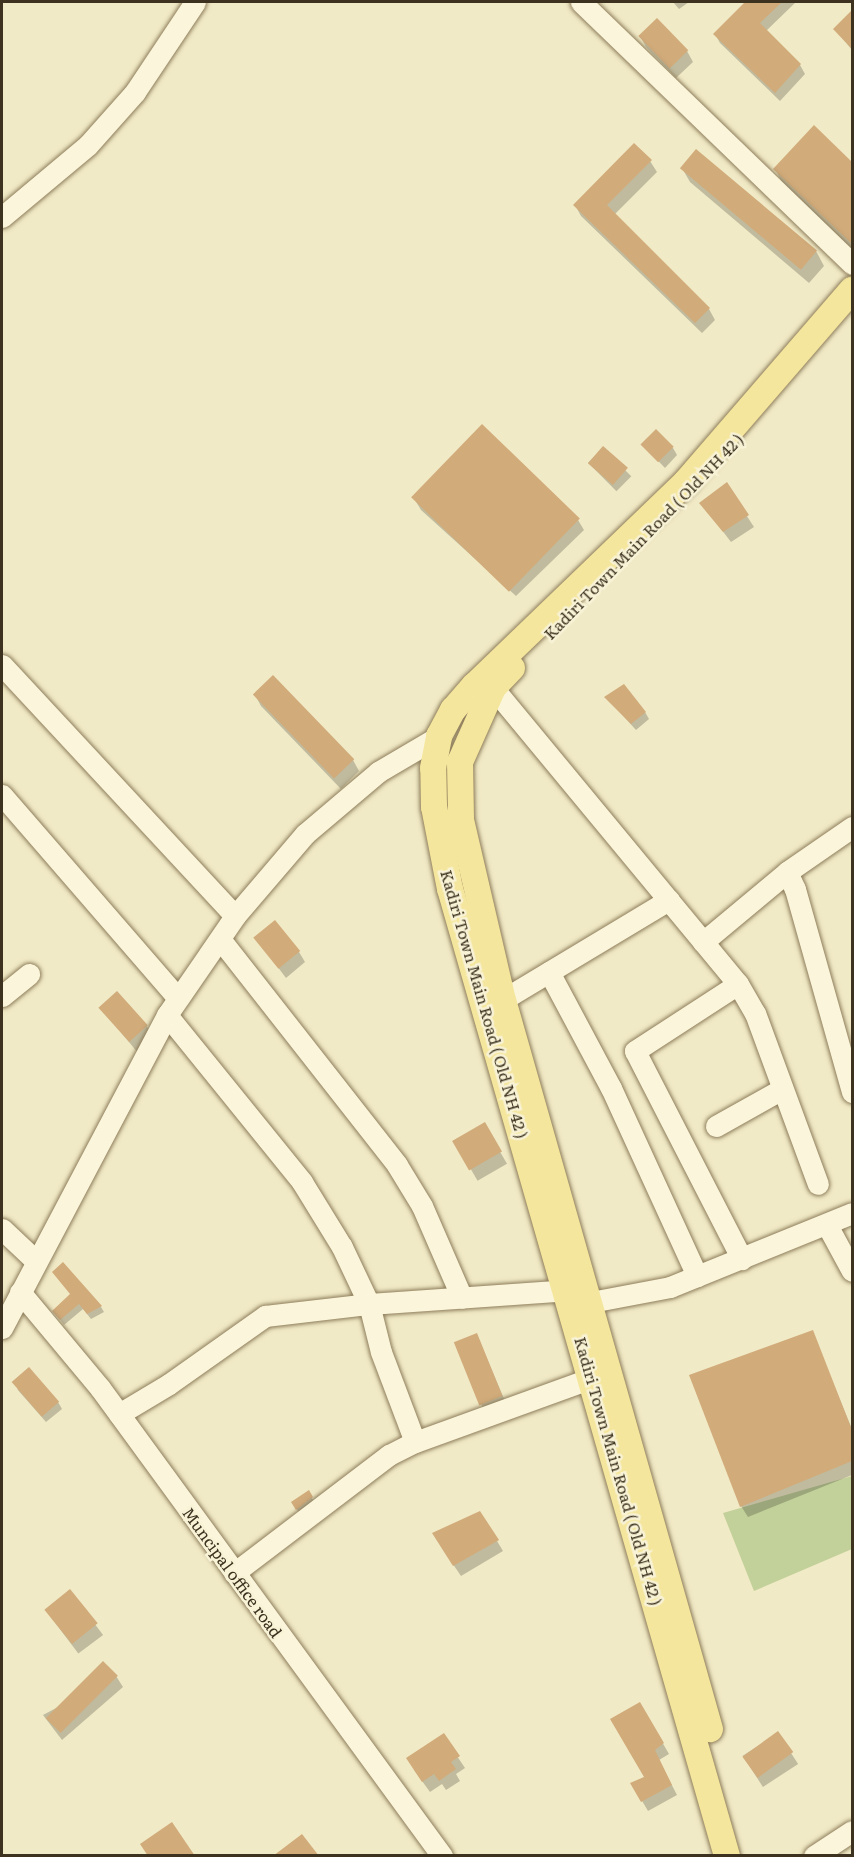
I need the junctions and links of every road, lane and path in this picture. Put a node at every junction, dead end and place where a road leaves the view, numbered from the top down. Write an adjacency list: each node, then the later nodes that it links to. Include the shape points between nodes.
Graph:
1 (195, 2): 3 (street, via 135,92 88,145)
2 (581, 2): 4 (street)
3 (2, 217)
4 (852, 264)
5 (852, 290): 8 (main road, Kadiri Town Main Road ( Old NH 42 ), via 686,482)
6 (852, 309): 8 (main road, Kadiri Town Main Road ( Old NH 42 ), via 719,461)
7 (2, 665): 14 (street)
8 (489, 682): 9 (main road, Kadiri Town Main Road ( Old NH 42 ), via 453,710); 13 (street); 21 (main road, Kadiri Town Main Road ( Old NH 42 ), via 460,762 461,820)
9 (439, 736): 14 (street, via 378,772 305,834); 21 (main road, Kadiri Town Main Road ( Old NH 42 ), via 433,768 436,818 450,889)
10 (2, 795): 22 (street)
11 (852, 827): 12 (street)
12 (787, 872): 16 (street); 24 (street)
13 (669, 900): 16 (street); 17 (street)
14 (235, 916): 15 (street)
15 (220, 939): 22 (street); 35 (street, via 397,1165 422,1206)
16 (703, 942): 19 (street)
17 (549, 972): 21 (street); 33 (street, via 611,1088)
18 (29, 974): 20 (street)
19 (738, 984): 23 (street, via 755,1013); 30 (street, via 635,1051)
20 (2, 996)
21 (495, 1005): 36 (main road, Kadiri Town Main Road ( Old NH 42 ))
22 (172, 1006): 31 (street); 37 (street, via 302,1182 342,1247)
23 (782, 1089): 25 (street); 26 (street)
24 (852, 1092)
25 (716, 1125)
26 (818, 1184)
27 (852, 1213): 28 (street)
28 (827, 1225): 30 (street); 32 (street)
29 (2, 1229): 31 (street)
30 (742, 1259): 33 (street)
31 (36, 1261): 34 (street)
32 (852, 1271)
33 (697, 1276): 36 (street, via 670,1287)
34 (20, 1292): 38 (street); 40 (street, Muncipal office road)
35 (462, 1298): 36 (street); 37 (street)
36 (576, 1300): 39 (main road, Kadiri Town Main Road ( Old NH 42 )); 46 (main road, Kadiri Town Main Road ( Old NH 42 ), via 701,1692)
37 (369, 1304): 40 (street, via 265,1316); 41 (street, via 381,1352)
38 (2, 1328)
39 (592, 1378): 41 (street); 45 (main road, Kadiri Town Main Road ( Old NH 42 ))
40 (119, 1414): 42 (street, Muncipal office road)
41 (415, 1442): 42 (street, via 389,1455)
42 (234, 1573): 44 (street, Muncipal office road)
43 (852, 1831): 47 (street)
44 (442, 1856)
45 (727, 1856)
46 (741, 1856)
47 (814, 1856)

